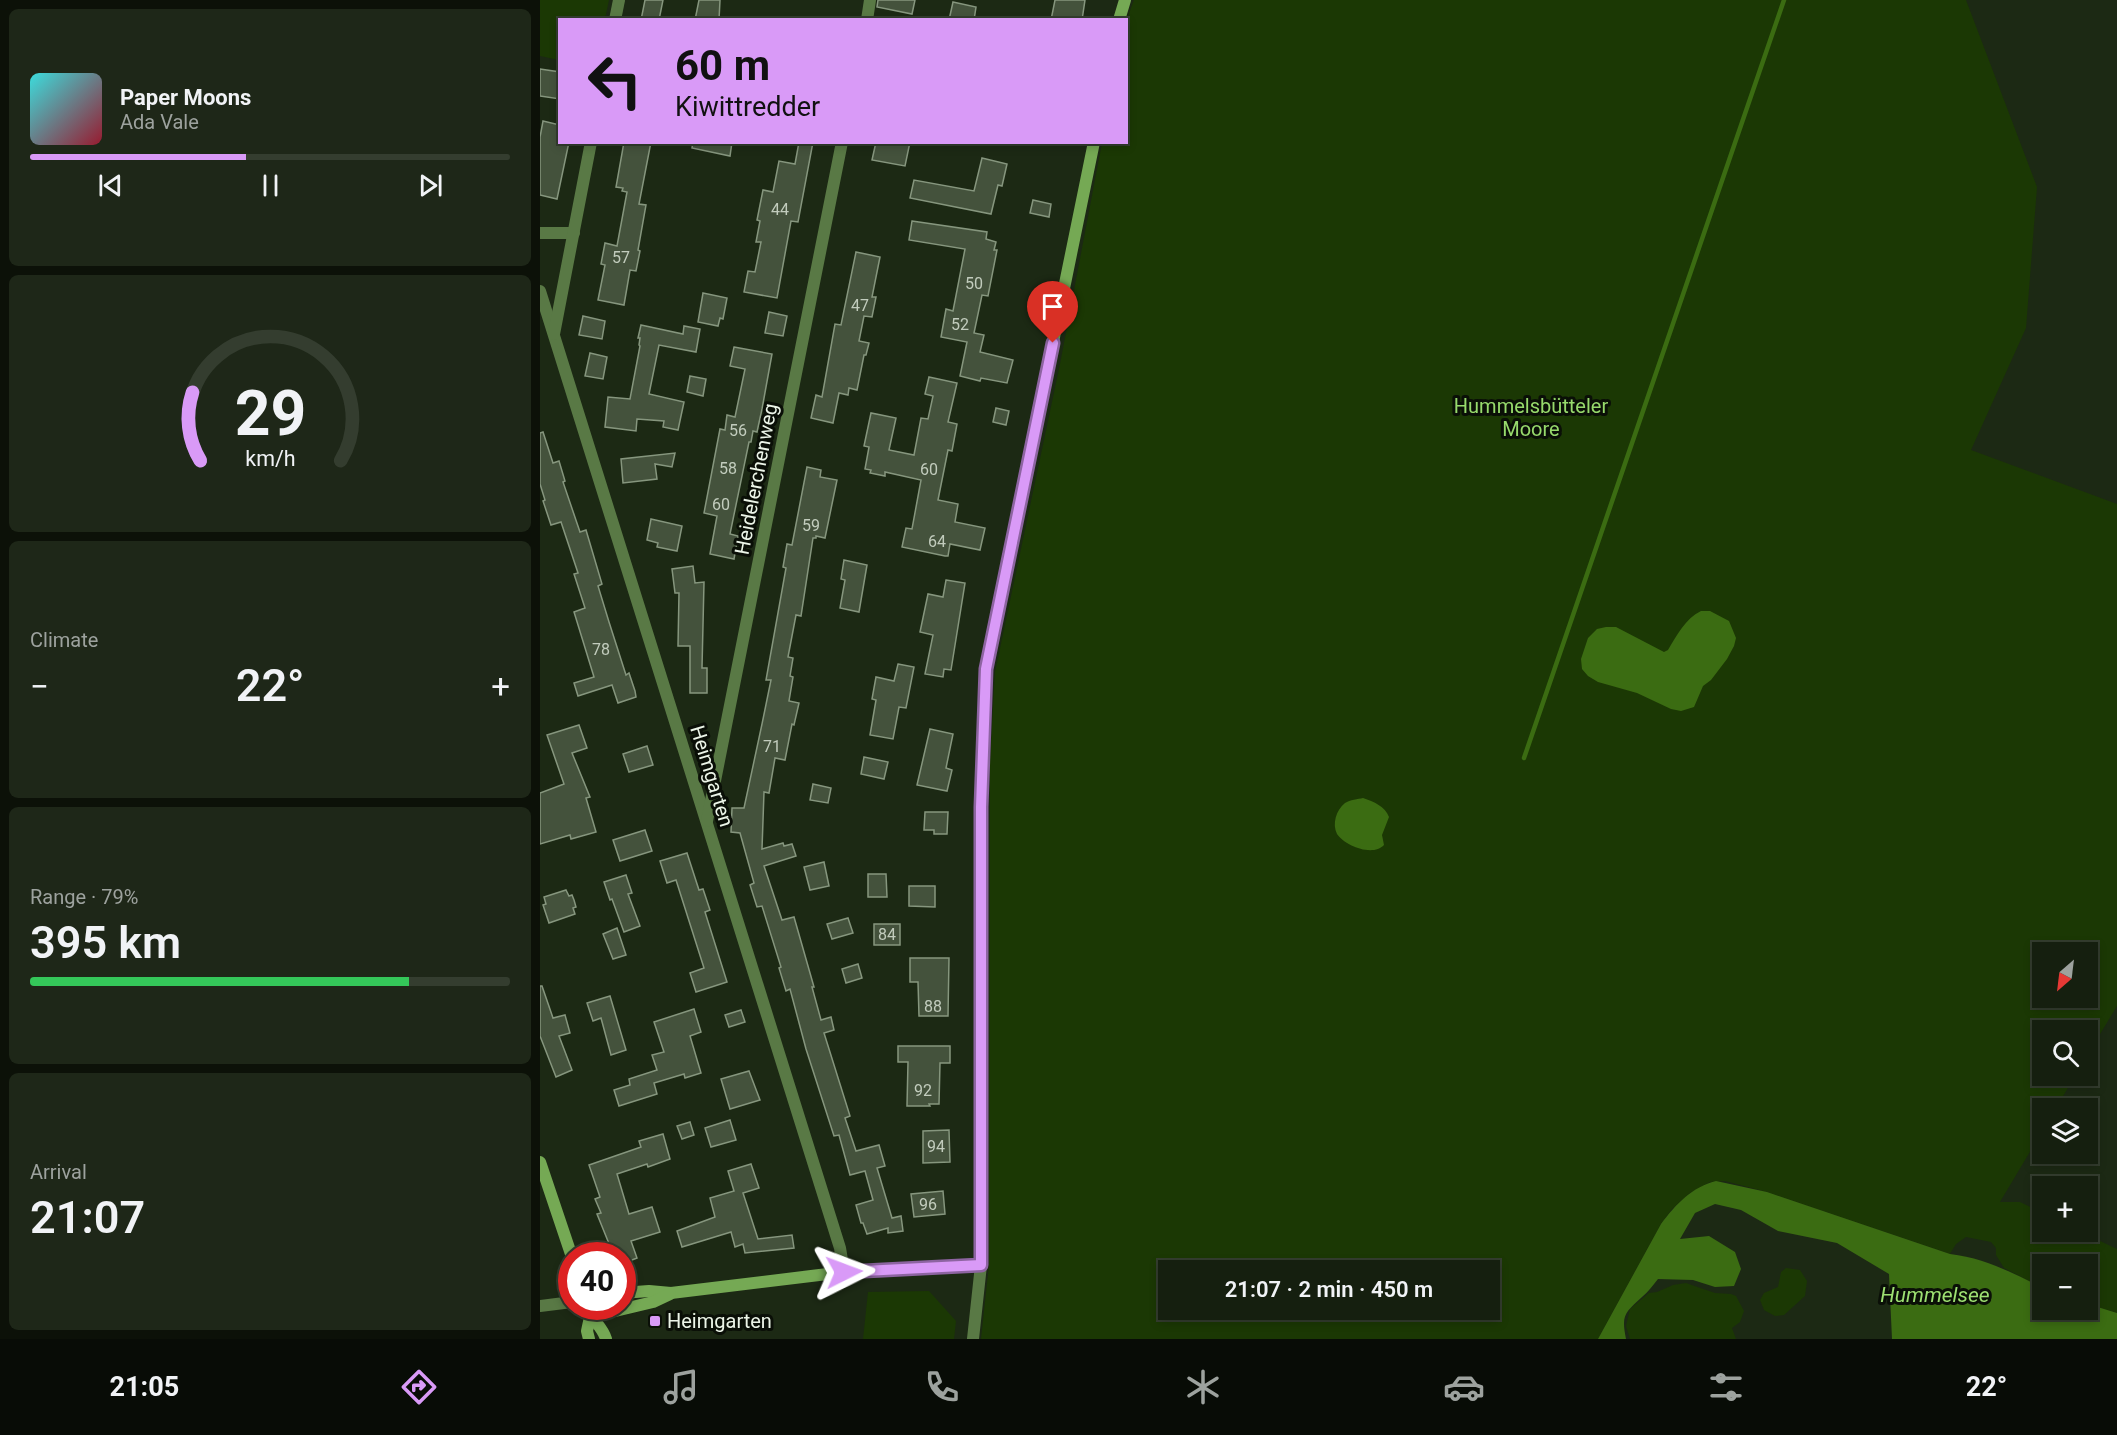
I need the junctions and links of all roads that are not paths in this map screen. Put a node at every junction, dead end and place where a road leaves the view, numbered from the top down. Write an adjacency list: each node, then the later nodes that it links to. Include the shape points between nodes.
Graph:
1 (619, 0): 4 (street)
2 (870, 0): 5 (street)
3 (1125, 0): 6 (street)
4 (615, 18)
5 (867, 18)
6 (1120, 18)
7 (591, 144): 11 (street)
8 (842, 144): 14 (street, Heidelerchenweg)
9 (1094, 144): 17 (street, via 986,669 981,807)
10 (540, 233): 11 (street)
11 (574, 233): 13 (street)
12 (540, 291): 13 (street, Heimgarten)
13 (554, 335): 14 (street, Heimgarten)
14 (707, 823): 18 (street, Heimgarten, via 840,1248)
15 (540, 1162): 16 (street)
16 (567, 1242)
17 (981, 1265): 18 (street); 28 (street)
18 (844, 1272): 20 (street)
19 (636, 1292): 20 (street)
20 (671, 1293): 22 (street)
21 (558, 1304): 23 (street)
22 (636, 1305)
23 (540, 1306)
24 (588, 1320): 26 (street)
25 (596, 1320): 27 (street)
26 (589, 1339)
27 (606, 1339)
28 (973, 1339)

